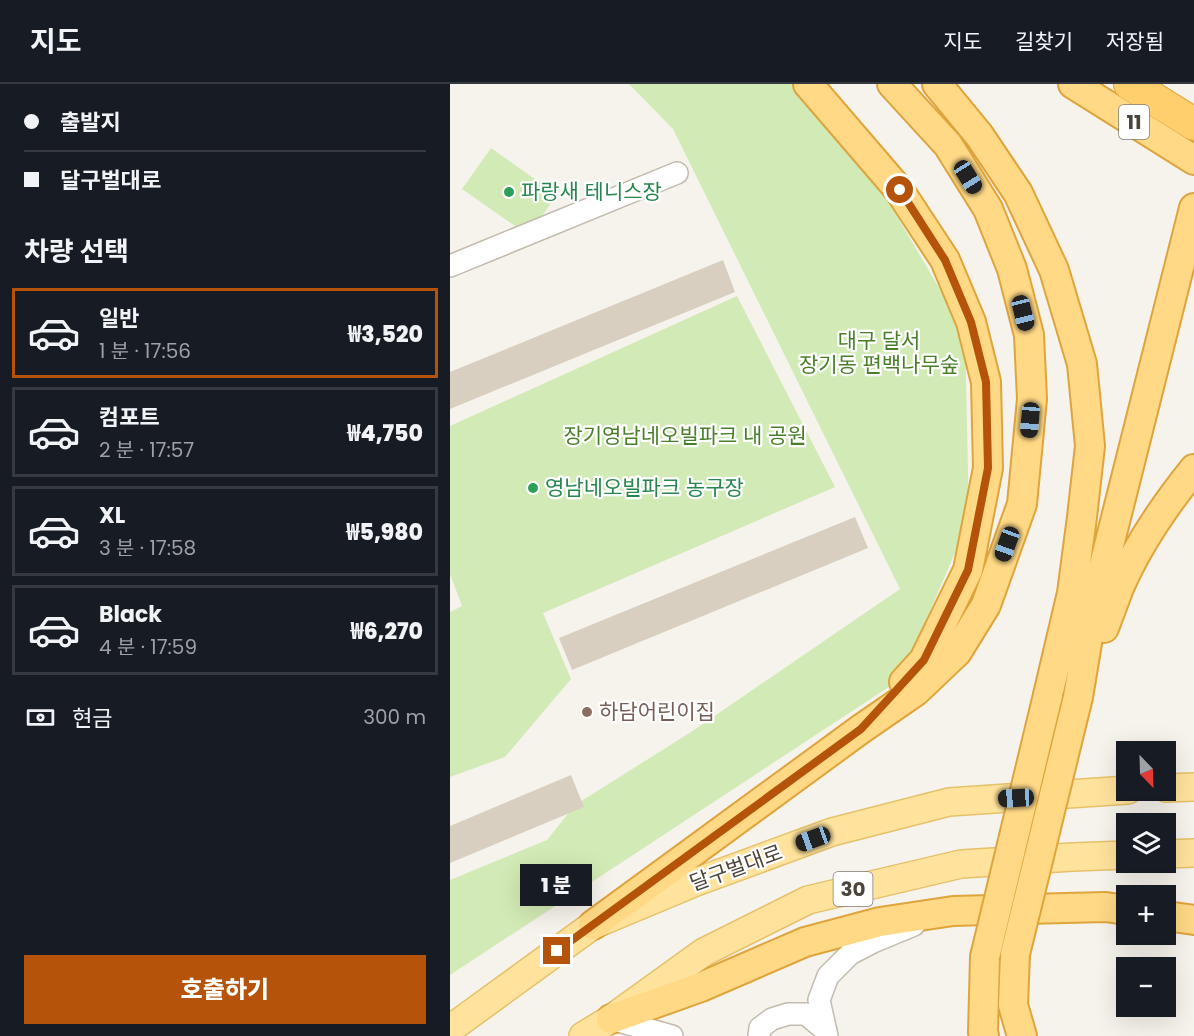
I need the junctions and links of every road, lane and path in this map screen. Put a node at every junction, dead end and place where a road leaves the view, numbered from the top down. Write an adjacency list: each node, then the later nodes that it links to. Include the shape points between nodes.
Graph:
1 (808, 84): 13 (highway, via 900,190 945,260 971,322 986,382 988,468 968,570 924,660)
2 (892, 84): 13 (highway, via 948,145 988,209 1012,269 1029,335 1032,399 1022,504 986,605 957,652 916,692)
3 (937, 84): 31 (highway, bridge, via 979,135 1018,193 1054,270 1082,364 1090,446 1072,593 985,957)
4 (1073, 84): 7 (highway, 11)
5 (1130, 84): 6 (highway)
6 (1194, 124)
7 (1194, 160)
8 (677, 173): 10 (street)
9 (1194, 208): 12 (highway, via 1092,613)
10 (450, 266)
11 (1194, 469): 12 (highway, via 1150,529 1120,587)
12 (1078, 697): 32 (highway, bridge, via 1014,954 1013,1005)
13 (861, 729): 24 (highway)
14 (1194, 787): 15 (main road)
15 (1176, 788)
16 (1116, 791): 24 (main road, 달구벌대로, via 949,802 832,832)
17 (1194, 853): 18 (main road)
18 (1176, 854)
19 (1116, 855): 25 (main road, 30, via 961,864 808,900 704,952)
20 (1116, 908): 21 (highway)
21 (953, 911): 25 (highway, via 880,922 804,942 701,987); 27 (street, via 850,954 828,976 819,1000)
22 (1176, 917): 23 (highway)
23 (1194, 920)
24 (593, 925): 26 (main road, 달구벌대로)
25 (611, 1019): 28 (main road, 30); 29 (street)
26 (450, 1029)
27 (827, 1034): 30 (street, via 806,1014 788,1014 760,1028)
28 (583, 1036)
29 (672, 1036)
30 (759, 1036)
31 (984, 1036)
32 (1022, 1036)

